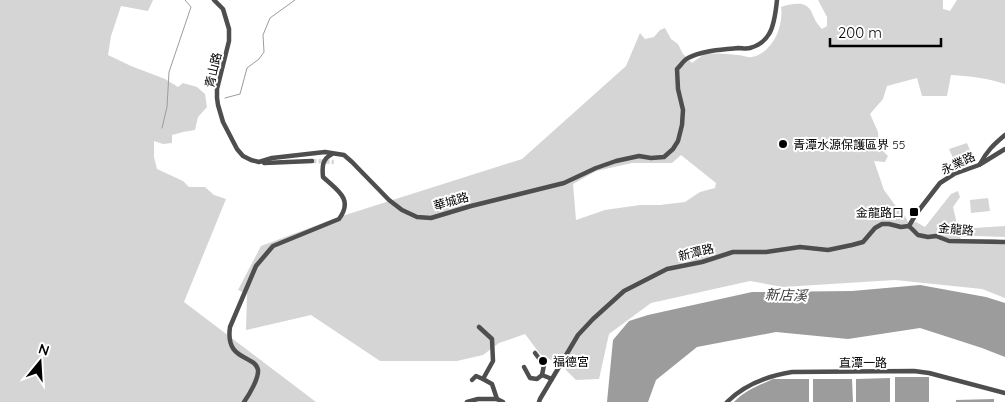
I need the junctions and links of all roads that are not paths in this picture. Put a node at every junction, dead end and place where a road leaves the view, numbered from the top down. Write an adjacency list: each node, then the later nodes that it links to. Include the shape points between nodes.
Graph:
1 (214, 0): 7 (street, 青山路, via 223,9 229,29 217,98 223,122 237,149 251,160)
2 (777, 0): 5 (street, 華城路, via 770,33 763,41 749,48 699,53 686,58 677,69 684,110 682,125 678,141 664,157 639,156 616,160 564,183 431,218 402,210 348,159)
3 (1005, 136): 8 (street, via 992,146)
4 (1005, 149): 8 (street, 永業路)
5 (333, 154): 7 (street, via 325,152); 20 (street, via 323,162 323,177 344,199 344,213 339,219 273,246 256,266 230,328 231,345 238,355 251,361 258,370)
6 (312, 161): 7 (street)
7 (261, 162)
8 (979, 165): 9 (street, 永業路, via 940,183)
9 (909, 226): 10 (street, 金龍路, via 918,234 949,241); 16 (street, 新潭路, via 882,224 862,242 852,246 828,250 800,247 733,252 667,270 624,291 593,319 578,335)
10 (1005, 242)
11 (480, 327): 15 (street, via 492,340 493,361)
12 (535, 352): 14 (street, via 544,365)
13 (524, 367): 14 (street, via 530,378 537,379)
14 (542, 374): 16 (street)
15 (483, 378): 17 (street, via 476,376); 19 (street, via 492,384)
16 (552, 379): 23 (street, 新潭路)
17 (472, 380)
18 (1005, 393): 24 (street, 直潭一路, via 914,371 792,372 750,384)
19 (497, 399): 21 (street); 22 (street)
20 (244, 402)
21 (467, 402)
22 (503, 402)
23 (539, 402)
24 (727, 402)

